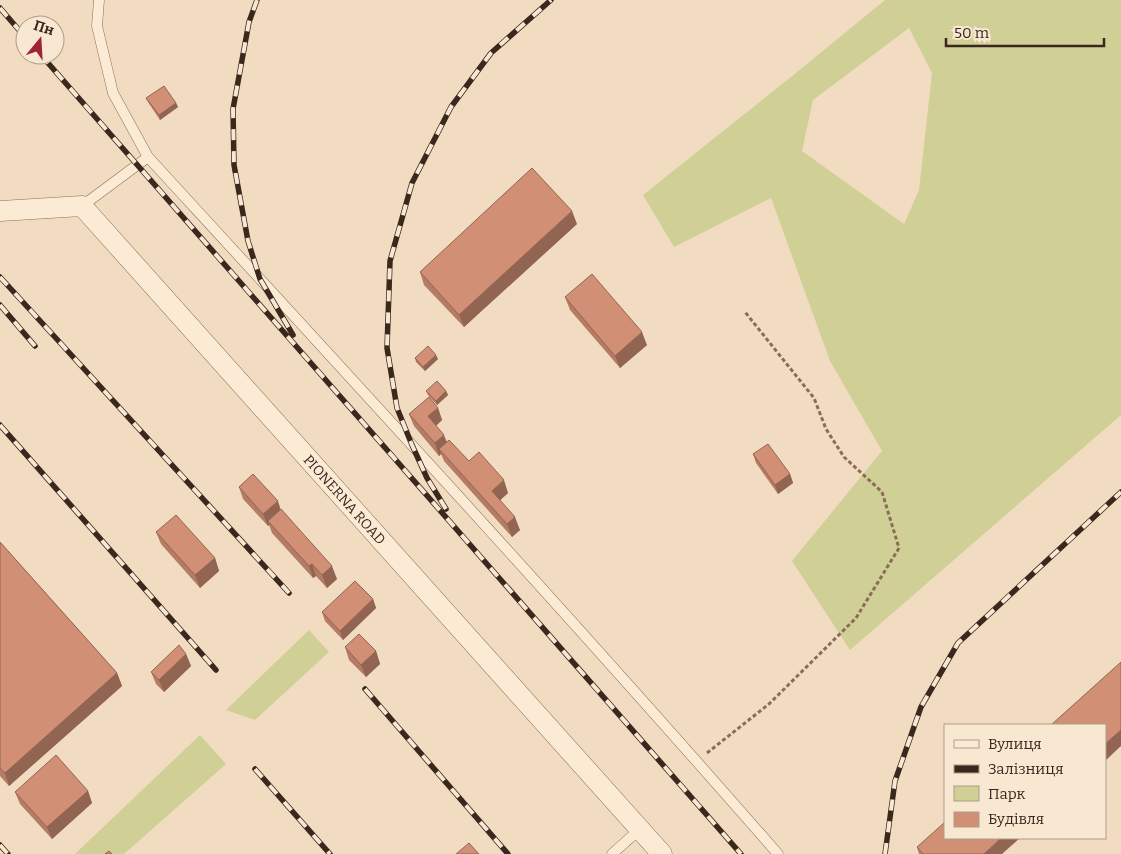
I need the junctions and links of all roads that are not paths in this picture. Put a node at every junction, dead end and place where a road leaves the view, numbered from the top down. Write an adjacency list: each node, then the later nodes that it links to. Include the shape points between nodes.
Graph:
1 (99, 0): 2 (lane, via 97,26 114,93)
2 (148, 157): 3 (lane); 8 (lane)
3 (82, 206): 4 (street); 5 (street, PIONERNA ROAD)
4 (0, 211)
5 (640, 829): 6 (lane); 7 (street, PIONERNA ROAD)
6 (612, 854)
7 (662, 854)
8 (778, 854)

